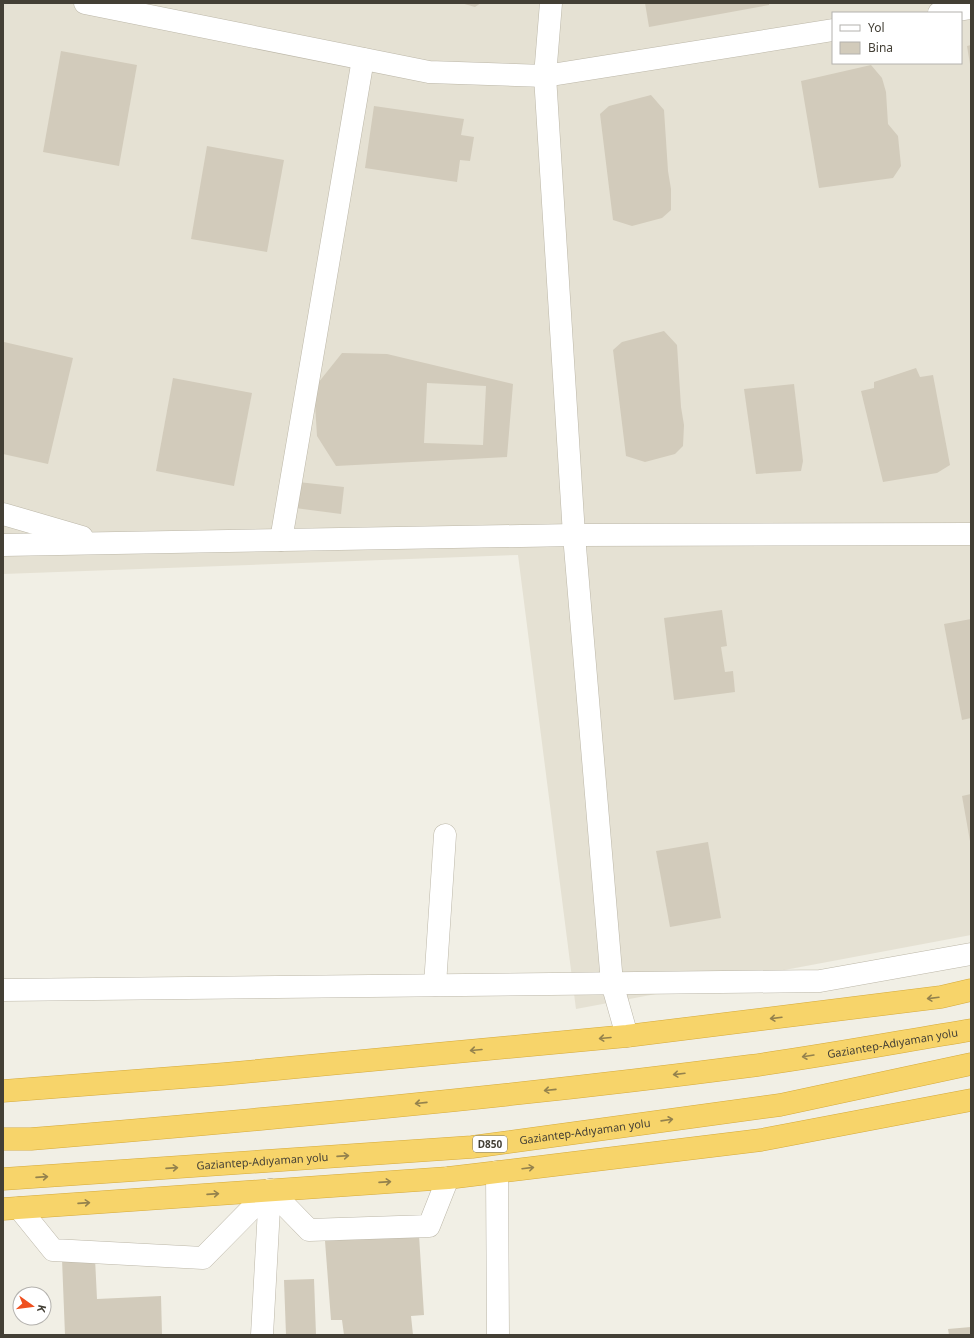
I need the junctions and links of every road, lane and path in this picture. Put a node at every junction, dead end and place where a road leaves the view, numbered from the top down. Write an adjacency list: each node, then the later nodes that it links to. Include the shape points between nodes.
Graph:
1 (84, 3): 6 (street)
2 (551, 3): 7 (street)
3 (971, 8): 4 (street)
4 (945, 12)
5 (832, 30): 7 (street)
6 (363, 59): 7 (street, via 429,72); 11 (street)
7 (545, 76): 10 (street)
8 (3, 514): 12 (street)
9 (971, 534): 10 (street)
10 (574, 535): 11 (street); 16 (street)
11 (281, 540): 12 (street)
12 (102, 543): 13 (street)
13 (3, 545)
14 (445, 836): 17 (street)
15 (971, 954): 16 (street, via 820,981)
16 (612, 983): 17 (street); 21 (street)
17 (435, 985): 18 (street)
18 (3, 990)
19 (971, 990): 21 (highway, one-way to 21, via 942,997)
20 (971, 1030): 25 (highway, Gaziantep-Adıyaman yolu, one-way to 25, via 753,1065 557,1089 239,1121 31,1139)
21 (627, 1036): 23 (highway, one-way to 23, via 224,1074)
22 (971, 1064): 28 (highway, Gaziantep-Adıyaman yolu / D850, one-way to 22, via 472,1147 780,1105)
23 (3, 1091)
24 (971, 1100): 26 (highway, one-way to 24, via 761,1140)
25 (3, 1139)
26 (497, 1172): 27 (highway); 32 (street)
27 (448, 1178): 29 (highway, one-way to 27); 29 (street, via 429,1226 309,1230)
28 (3, 1179)
29 (270, 1190): 30 (highway, one-way to 29); 30 (street, via 203,1258 53,1250); 31 (street)
30 (11, 1209)
31 (262, 1335)
32 (498, 1335)

